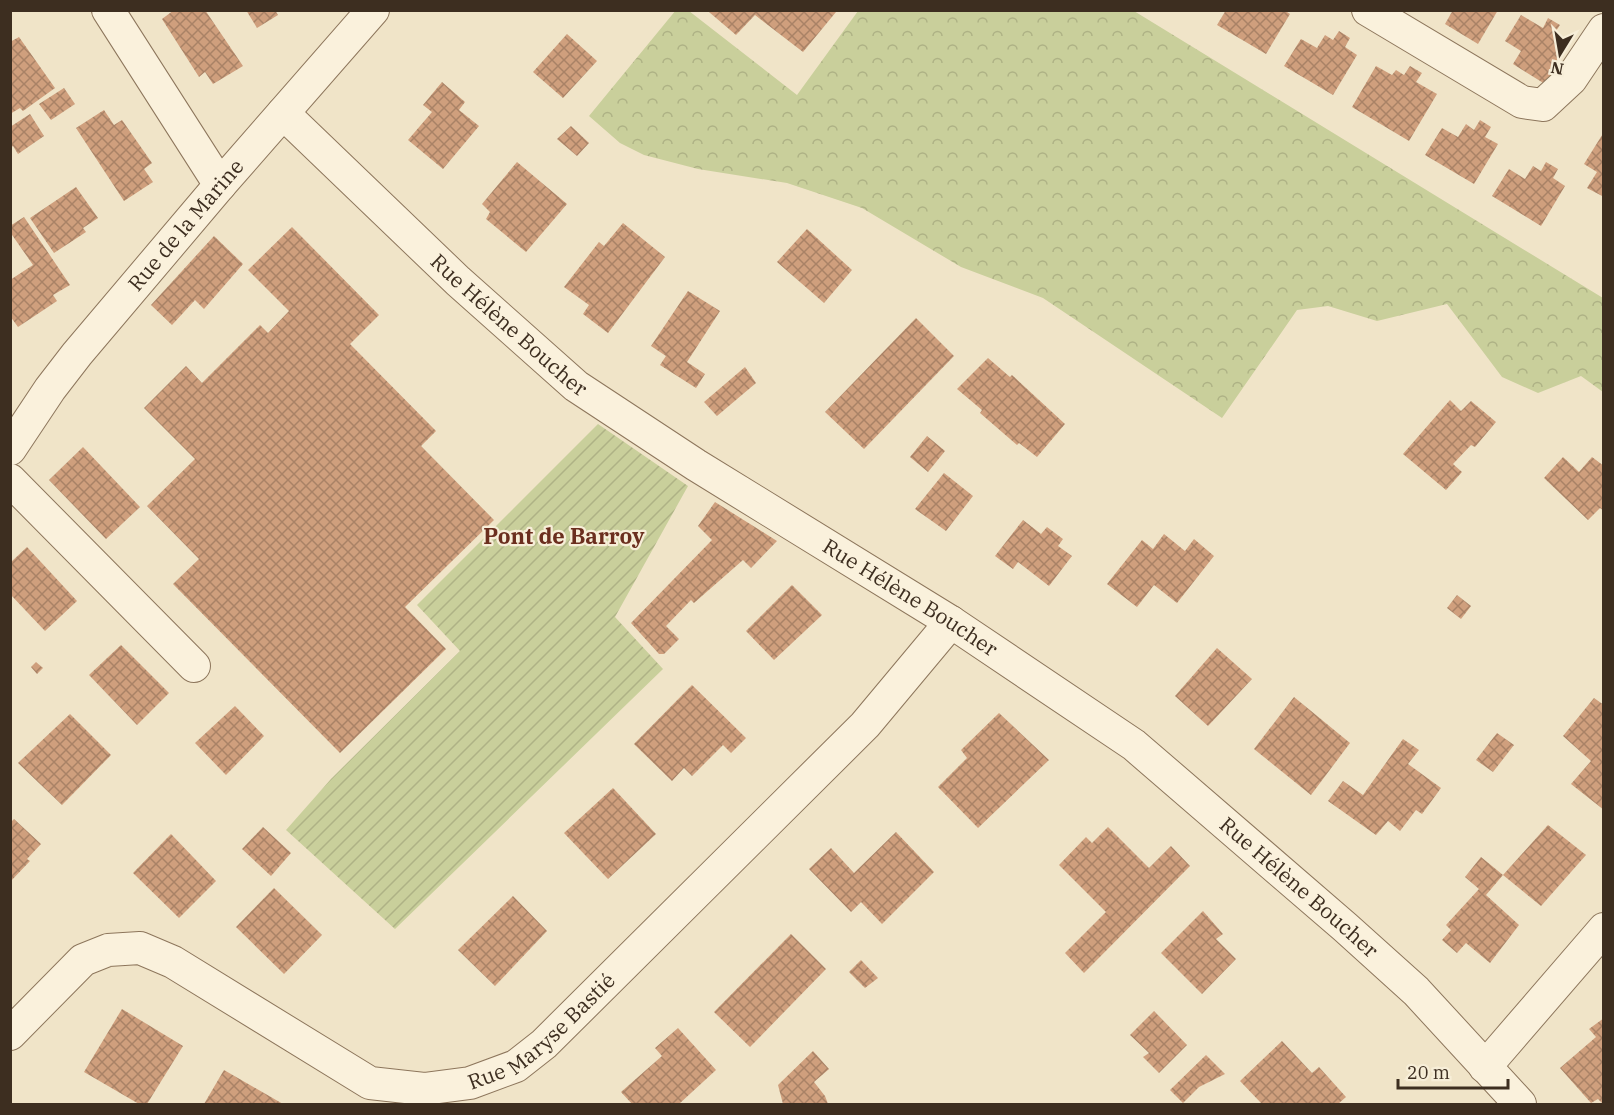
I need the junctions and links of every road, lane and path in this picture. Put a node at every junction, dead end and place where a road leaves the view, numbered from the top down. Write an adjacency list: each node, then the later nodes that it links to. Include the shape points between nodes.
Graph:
1 (108, 10): 6 (street)
2 (373, 10): 5 (street, Rue de la Marine)
3 (1368, 10): 4 (street, via 1522,102 1543,105 1571,79)
4 (1604, 30)
5 (283, 113): 6 (street, Rue de la Marine); 9 (street, Rue Hélène Boucher, via 458,281 576,386)
6 (220, 185): 7 (street, Rue de la Marine, via 77,354)
7 (10, 449)
8 (10, 480): 10 (street)
9 (951, 622): 12 (street, Rue Maryse Bastié, via 865,725 552,1035 516,1065 487,1078 424,1089 369,1083 173,962 140,948 108,950 83,960); 13 (street, Rue Hélène Boucher, via 1134,745 1416,991)
10 (194, 666)
11 (1604, 928): 13 (street)
12 (10, 1034)
13 (1485, 1067): 14 (street, Rue Hélène Boucher)
14 (1520, 1104)

